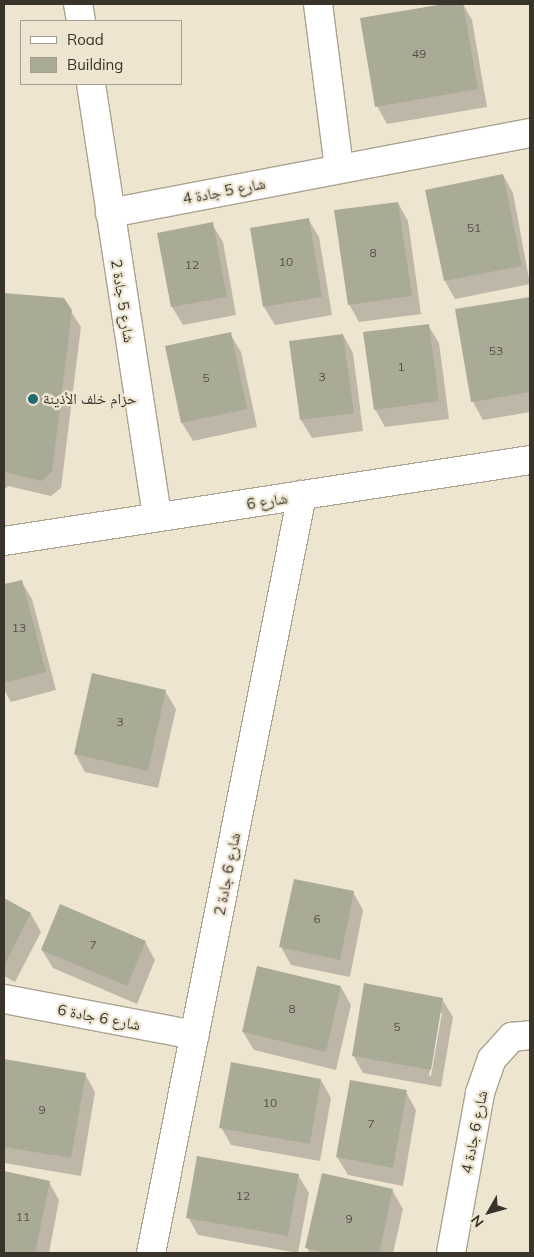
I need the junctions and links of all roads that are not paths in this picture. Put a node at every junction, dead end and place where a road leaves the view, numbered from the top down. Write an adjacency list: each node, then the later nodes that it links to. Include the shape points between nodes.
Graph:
1 (78, 4): 3 (street)
2 (318, 4): 6 (street)
3 (81, 20)
4 (90, 85): 7 (street, شارع 5 جادة 2)
5 (530, 133): 6 (street, شارع 5 جادة 4)
6 (339, 169): 7 (street, شارع 5 جادة 4)
7 (110, 213): 10 (street, شارع 5 جادة 2)
8 (530, 460): 9 (street, شارع 6)
9 (302, 495): 10 (street, شارع 6); 13 (street, شارع 6 جادة 2)
10 (156, 517): 11 (street, شارع 6)
11 (4, 541)
12 (4, 999): 13 (street, شارع 6 جادة 6)
13 (195, 1035): 15 (street, شارع 6 جادة 2)
14 (530, 1035): 16 (street, شارع 6 جادة 4, via 512,1037 492,1059 480,1092)
15 (152, 1253)
16 (452, 1253)

